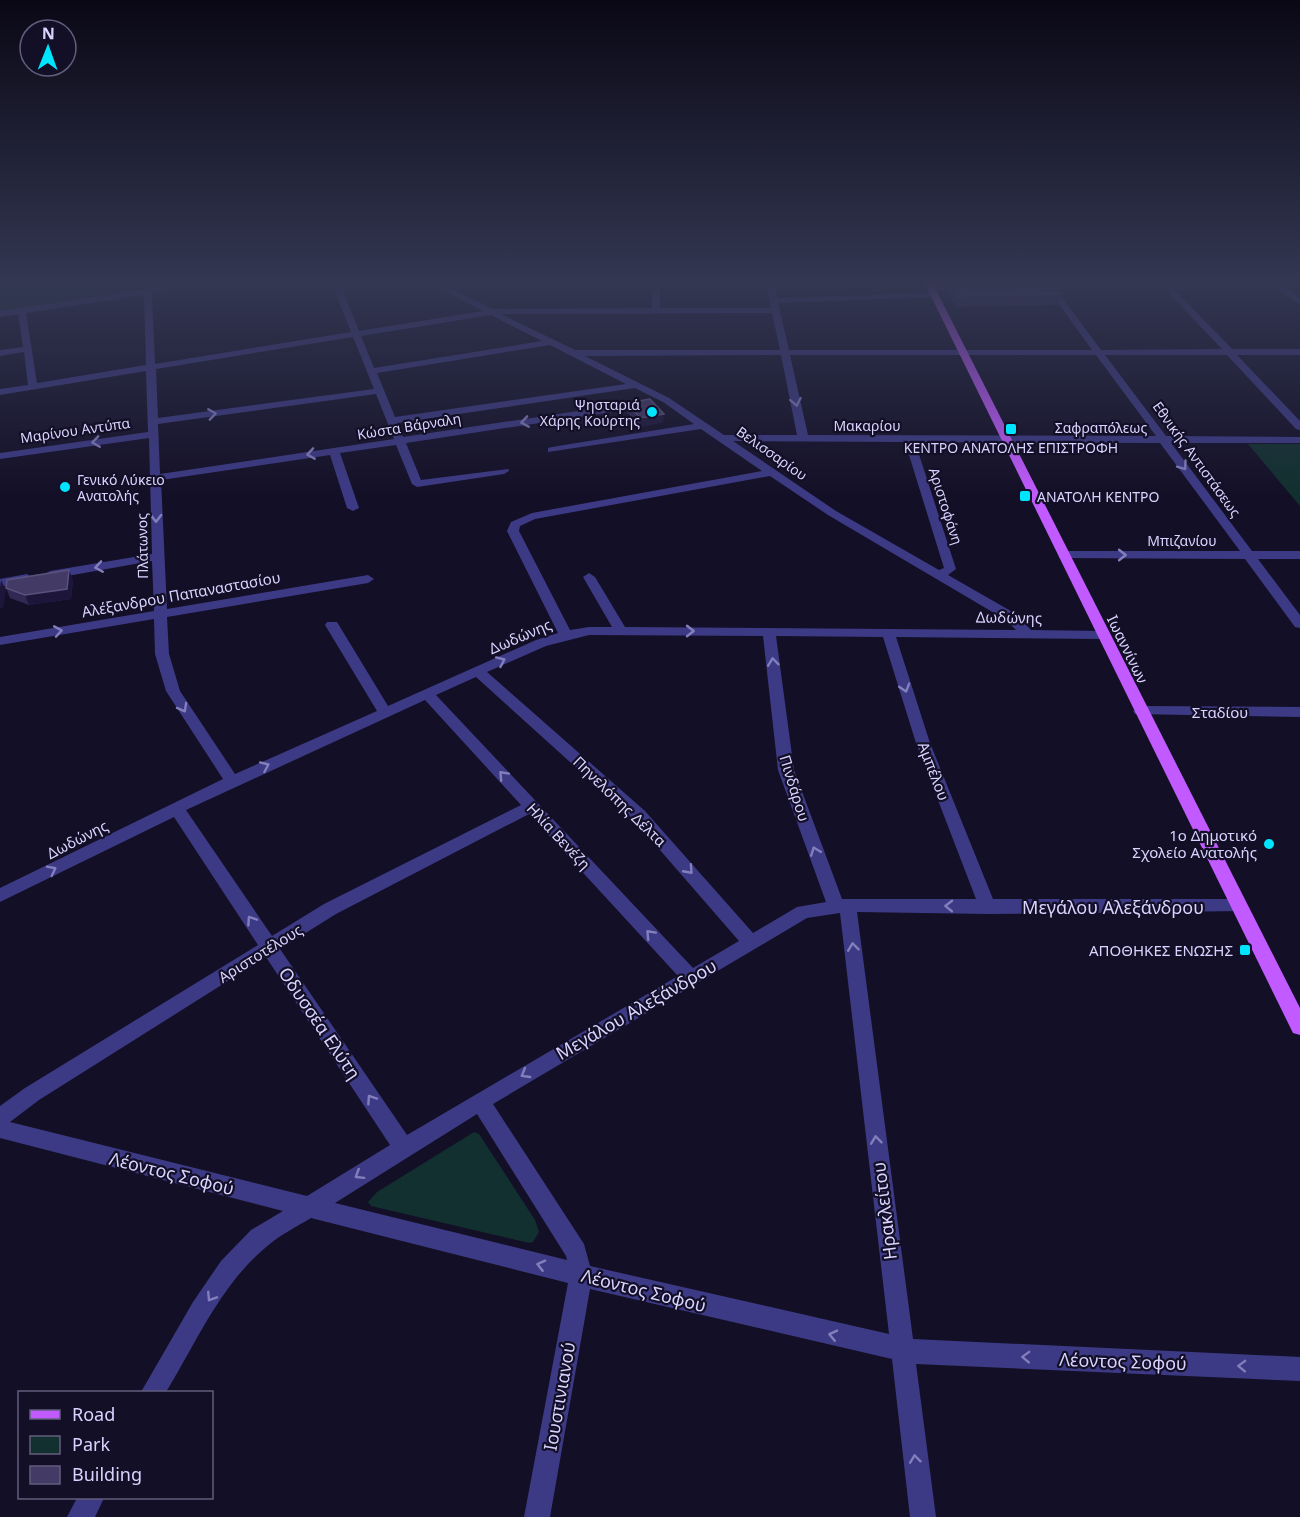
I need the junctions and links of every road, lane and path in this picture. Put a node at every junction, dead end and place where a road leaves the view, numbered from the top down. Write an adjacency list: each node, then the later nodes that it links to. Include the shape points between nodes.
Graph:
1 (965, 354): 25 (main road, Ιωαννίνων)
2 (30, 355): 14 (street)
3 (151, 355): 11 (street, Πλάτωνος)
4 (225, 355): 11 (street)
5 (364, 355): 12 (street)
6 (472, 355): 12 (street)
7 (578, 355): 13 (street, Βελισσαρίου)
8 (786, 355): 23 (street, one-way to 23)
9 (1101, 355): 26 (street, Εθνικής Αντιστάσεως)
10 (1232, 355): 20 (street)
11 (152, 367): 14 (street); 21 (street, Πλάτωνος)
12 (370, 371): 15 (street)
13 (637, 385): 17 (street, Βελισσαρίου); 18 (street)
14 (33, 386): 16 (street)
15 (378, 391): 18 (street); 21 (street, Μαρίνου Αντύπα, one-way to 15)
16 (0, 392)
17 (666, 400): 19 (street, Βελισσαρίου); 28 (street, Κώστα Βάρναλη, one-way to 28)
18 (390, 421): 28 (street)
19 (705, 425): 22 (street, Βελισσαρίου); 29 (street)
20 (1300, 427)
21 (154, 428): 31 (street, Μαρίνου Αντύπα, one-way to 31); 34 (street, Πλάτωνος)
22 (725, 438): 23 (street, Μακαρίου); 33 (street, Βελισσαρίου)
23 (803, 438): 24 (street, Μακαρίου)
24 (909, 439): 25 (street, Μακαρίου); 40 (street, Αριστοφάνη, via 950,569)
25 (1009, 440): 26 (street, Σαφραπόλεως); 36 (main road, Ιωαννίνων)
26 (1164, 440): 27 (street, Σαφραπόλεως); 37 (street, Εθνικής Αντιστάσεως, one-way to 37)
27 (1300, 440)
28 (398, 441): 30 (street, Κώστα Βάρναλη); 32 (street, via 417,484)
29 (552, 450)
30 (334, 451): 34 (street, Κώστα Βάρναλη, one-way to 34); 35 (street)
31 (0, 456)
32 (504, 471)
33 (772, 472): 40 (street, Βελισσαρίου, via 832,513); 51 (street, via 532,516 515,524 513,531)
34 (155, 478): 39 (street, Πλάτωνος, one-way to 39)
35 (353, 508)
36 (1064, 555): 37 (street, Μπιζανίου, one-way to 37); 52 (main road, Ιωαννίνων)
37 (1249, 555): 38 (street, Μπιζανίου); 45 (street, Εθνικής Αντιστάσεως)
38 (1300, 555)
39 (157, 557): 43 (street, one-way to 43); 44 (street, Πλάτωνος)
40 (939, 576): 50 (street, Βελισσαρίου, via 1011,618)
41 (589, 577): 47 (street)
42 (368, 579): 44 (street, Αλέξανδρου Παπαναστασίου)
43 (0, 583)
44 (159, 614): 53 (street, Αλέξανδρου Παπαναστασίου, one-way to 44); 59 (street, Πλάτωνος, one-way to 59, via 162,654 173,691)
45 (1300, 624)
46 (333, 625): 58 (street)
47 (621, 631): 48 (street, Δωδώνης, one-way to 48); 51 (street, Δωδώνης)
48 (769, 631): 49 (street, Δωδώνης); 63 (street, Πινδάρου, one-way to 48, via 786,770)
49 (888, 632): 50 (street, Δωδώνης); 65 (street, Αμπέλου, one-way to 65, via 920,733)
50 (1027, 634): 52 (street, Δωδώνης)
51 (566, 635): 54 (street, Δωδώνης, one-way to 51)
52 (1103, 635): 56 (main road, Ιωαννίνων)
53 (0, 641)
54 (478, 672): 55 (street, Δωδώνης); 66 (street, Πηνελόπης Δέλτα, one-way to 66, via 639,815)
55 (428, 695): 58 (street, Δωδώνης); 60 (street, Ηλία Βενέζη, one-way to 55)
56 (1140, 711): 57 (street, Σταδίου); 64 (main road, Ιωαννίνων)
57 (1300, 712)
58 (385, 713): 59 (street, Δωδώνης, one-way to 58)
59 (232, 781): 61 (street, Δωδώνης)
60 (531, 806): 67 (street, Αριστοτέλους, via 345,901); 68 (street, Ηλία Βενέζη, one-way to 60)
61 (176, 808): 62 (street, Δωδώνης, one-way to 61); 67 (street, Οδυσσέα Ελύτη, one-way to 61)
62 (0, 896)
63 (842, 905): 65 (street, Μεγάλου Αλεξάνδρου, one-way to 63); 66 (street, Μεγάλου Αλεξάνδρου, via 803,912); 76 (street, Ηρακλείτου, one-way to 63)
64 (1238, 906): 65 (street, Μεγάλου Αλεξάνδρου); 69 (main road, Ιωαννίνων)
65 (988, 907)
66 (750, 942): 68 (street, Μεγάλου Αλεξάνδρου)
67 (269, 947): 71 (street, Αριστοτέλους, via 32,1094); 73 (street, Οδυσσέα Ελύτη, one-way to 67)
68 (690, 977): 70 (street, Μεγάλου Αλεξάνδρου, one-way to 70)
69 (1300, 1027)
70 (480, 1101): 73 (street, Μεγάλου Αλεξάνδρου); 75 (street, via 571,1244)
71 (0, 1118)
72 (0, 1129): 74 (street, Λέοντος Σοφού)
73 (404, 1148): 74 (street, Μεγάλου Αλεξάνδρου, one-way to 74)
74 (308, 1208): 75 (street, Λέοντος Σοφού, one-way to 74); 78 (street, Μεγάλου Αλεξάνδρου, one-way to 78, via 249,1245 211,1296)
75 (581, 1274): 76 (street, Λέοντος Σοφού, one-way to 75); 81 (street, Ιουστινιανού)
76 (900, 1349): 77 (street, Λέοντος Σοφού, one-way to 76); 82 (street, Ηρακλείτου, one-way to 76)
77 (1300, 1369)
78 (154, 1391)
79 (90, 1499): 80 (street)
80 (80, 1517)
81 (537, 1517)
82 (922, 1517)

